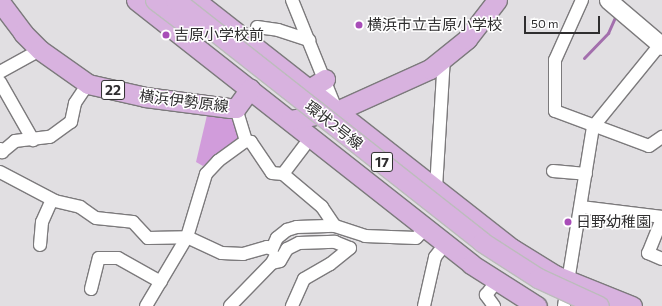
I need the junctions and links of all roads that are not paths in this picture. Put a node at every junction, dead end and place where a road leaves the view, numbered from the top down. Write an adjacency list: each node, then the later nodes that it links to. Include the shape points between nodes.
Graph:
1 (136, 0): 19 (main road)
2 (155, 0): 56 (main road, 環状2号線 / 17, bridge, via 477,254 514,279)
3 (175, 0): 57 (main road, 環状2号線 / 17, bridge, via 482,242 538,278)
4 (195, 0): 20 (main road)
5 (292, 0): 11 (street)
6 (497, 0): 14 (main road, via 467,39)
7 (582, 0): 26 (street, via 555,60 555,111)
8 (0, 2): 13 (main road, 横浜伊勢原線 / 22, via 23,33)
9 (615, 6): 12 (street)
10 (257, 27): 11 (street, via 278,30)
11 (309, 40): 16 (street)
12 (661, 44): 26 (street)
13 (40, 50): 15 (street); 18 (main road, 横浜伊勢原線 / 22)
14 (444, 59): 21 (main road, via 430,69); 36 (street)
15 (0, 72)
16 (325, 79): 20 (main road); 23 (street)
17 (0, 82): 28 (street)
18 (88, 84): 22 (main road, 横浜伊勢原線 / 22, via 145,97); 28 (street, via 75,103 71,122 50,137)
19 (250, 89): 22 (main road, 横浜伊勢原線); 24 (main road)
20 (309, 89): 23 (main road)
21 (364, 100): 23 (main road); 25 (main road, via 357,111)
22 (236, 108): 29 (street)
23 (337, 112): 24 (main road); 25 (main road)
24 (290, 120): 41 (main road)
25 (357, 127): 36 (main road)
26 (593, 127): 27 (street, via 649,146); 35 (street)
27 (662, 137)
28 (33, 140): 31 (street, via 15,141 2,152)
29 (246, 141): 34 (street, via 251,142 272,173); 42 (street, via 218,161 206,174)
30 (304, 146): 34 (street)
31 (0, 149)
32 (553, 171): 35 (street)
33 (0, 172): 37 (street)
34 (283, 174): 40 (street, via 322,207)
35 (586, 174): 38 (street)
36 (436, 188): 48 (main road, via 513,249)
37 (52, 200): 42 (street, via 80,208 96,218 133,222 148,238); 44 (street, via 42,222)
38 (581, 207): 39 (street); 48 (street)
39 (662, 218): 45 (street, via 648,253)
40 (335, 226): 41 (street, via 365,236 416,238); 42 (street, via 296,227 276,238 272,249 267,247 243,254 222,253)
41 (426, 228): 43 (main road)
42 (187, 237): 46 (street)
43 (445, 244): 47 (main road); 53 (street, via 435,257)
44 (40, 245)
45 (662, 259)
46 (161, 282): 49 (street, via 118,258 99,258); 50 (street)
47 (496, 282): 54 (street, via 486,295); 55 (main road)
48 (569, 282): 56 (street); 58 (main road)
49 (91, 289)
50 (146, 306)
51 (230, 306): 52 (street, via 274,257 280,261 287,249 299,243 335,242 350,248 330,264 304,279)
52 (292, 306)
53 (424, 306)
54 (494, 306)
55 (537, 306)
56 (565, 306)
57 (599, 306)
58 (632, 306)

